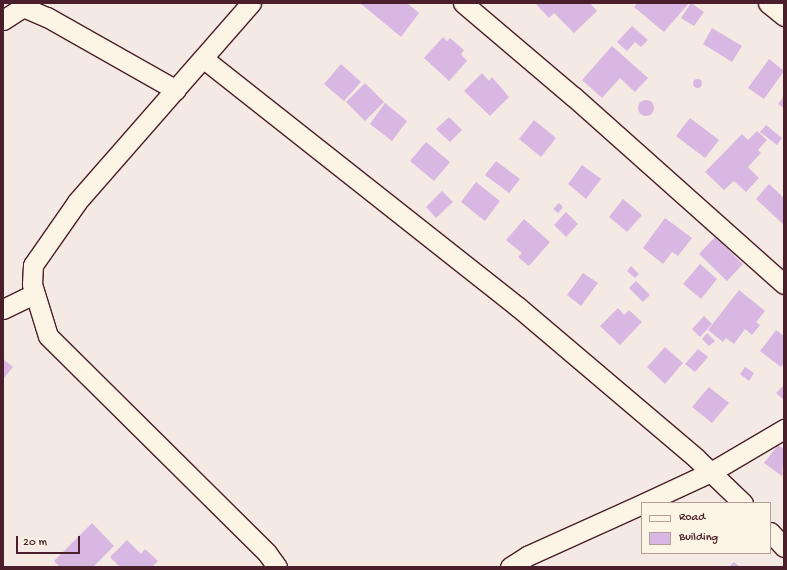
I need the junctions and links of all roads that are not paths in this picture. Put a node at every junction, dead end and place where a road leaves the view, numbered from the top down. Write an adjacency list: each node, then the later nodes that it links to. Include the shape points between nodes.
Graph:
1 (251, 3): 6 (street)
2 (463, 3): 8 (street, via 574,97)
3 (768, 3): 4 (street)
4 (784, 16)
5 (3, 20): 7 (street, via 23,7 48,18)
6 (204, 59): 7 (street); 12 (street, via 518,307)
7 (176, 90): 9 (street, via 77,202 33,265)
8 (784, 284)
9 (34, 294): 10 (street); 18 (street, via 48,336 267,554)
10 (3, 309)
11 (784, 429): 12 (street)
12 (711, 472): 13 (street); 14 (street)
13 (645, 502)
14 (742, 502)
15 (641, 504): 19 (street, via 528,556)
16 (771, 533): 17 (street)
17 (784, 547)
18 (277, 567)
19 (510, 567)

